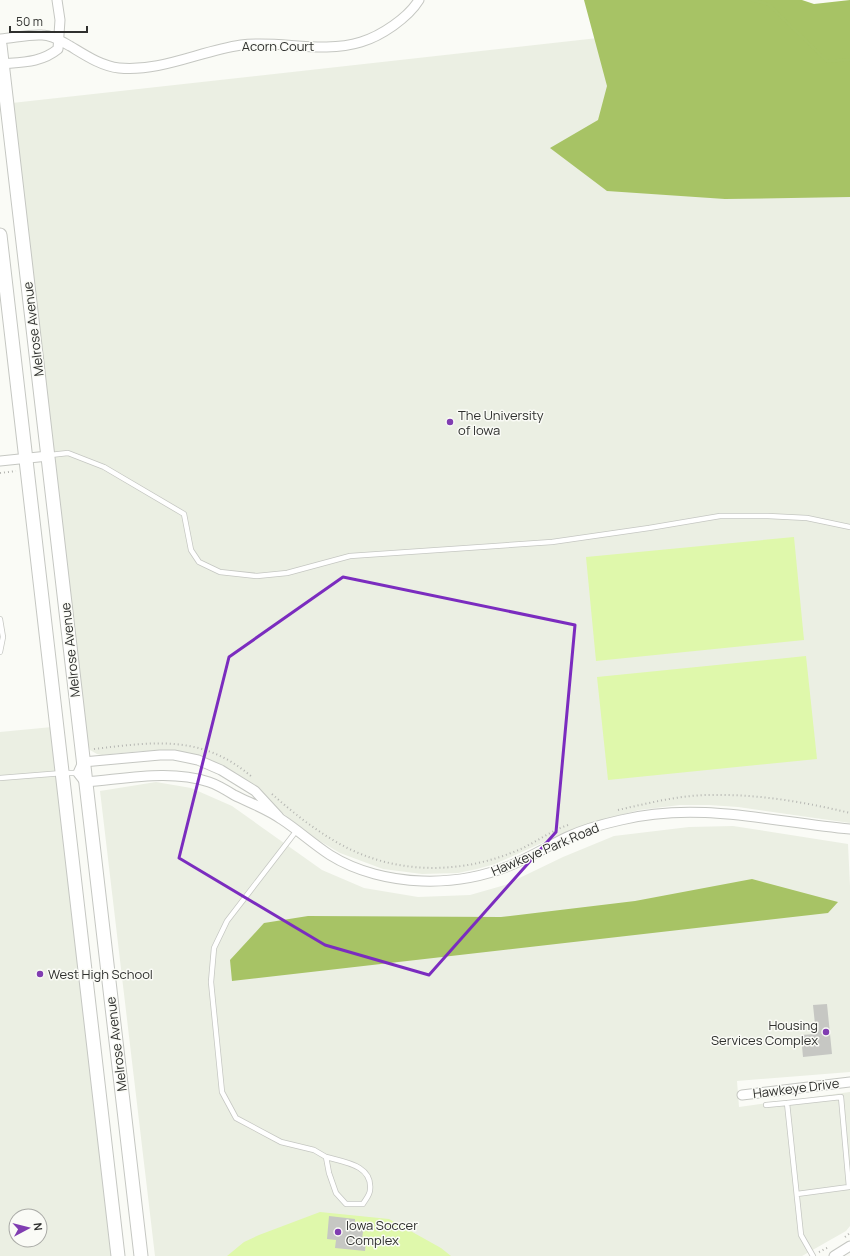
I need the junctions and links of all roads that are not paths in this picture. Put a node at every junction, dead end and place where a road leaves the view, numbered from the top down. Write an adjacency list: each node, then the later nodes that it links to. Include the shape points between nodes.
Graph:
1 (57, 0): 4 (street)
2 (419, 0): 4 (street, Acorn Court, via 397,22 372,38 360,42 327,47 262,43 241,45 150,68 117,68 102,64)
3 (0, 39): 4 (street, Acorn Court, via 43,35)
4 (59, 39): 6 (street, via 58,49 42,59)
5 (0, 45): 6 (main road, Melrose Avenue)
6 (1, 64): 7 (main road, Melrose Avenue)
7 (5, 130): 9 (main road, Melrose Avenue)
8 (0, 235): 10 (main road, Melrose Avenue)
9 (48, 456): 10 (street); 12 (lane, via 68,453 104,467 184,514 191,550 198,562 220,572 257,576 287,574 350,556 552,542 720,516 807,518); 16 (main road, Melrose Avenue)
10 (26, 458): 11 (street); 15 (main road, Melrose Avenue)
11 (0, 460)
12 (850, 526)
13 (0, 619): 14 (lane, via 3,637)
14 (0, 652)
15 (63, 773): 16 (lane); 17 (lane); 28 (main road, Melrose Avenue)
16 (82, 773): 18 (street, Hawkeye Park Road, via 194,778 221,787); 18 (street, Hawkeye Park Road, via 160,755 198,760 221,770 255,791); 29 (main road, Melrose Avenue)
17 (0, 778)
18 (279, 817): 20 (street, Hawkeye Park Road)
19 (850, 829): 20 (street, Hawkeye Park Road, via 703,812 646,815 602,825 570,836 510,866 487,873 464,879 422,881 399,879 357,868 330,855)
20 (297, 830): 25 (lane, via 227,921 214,948 211,982 222,1092 236,1118 281,1142 314,1150)
21 (850, 1082): 22 (street, Hawkeye Drive)
22 (742, 1095)
23 (787, 1103): 24 (lane); 26 (lane); 26 (lane, via 841,1097 849,1187)
24 (766, 1105)
25 (326, 1157): 25 (lane, via 363,1170 368,1177 370,1191 363,1204 346,1204 336,1193)
26 (797, 1194): 30 (lane, via 801,1235)
27 (850, 1246): 31 (street)
28 (118, 1256)
29 (141, 1256)
30 (813, 1256)
31 (834, 1256)

